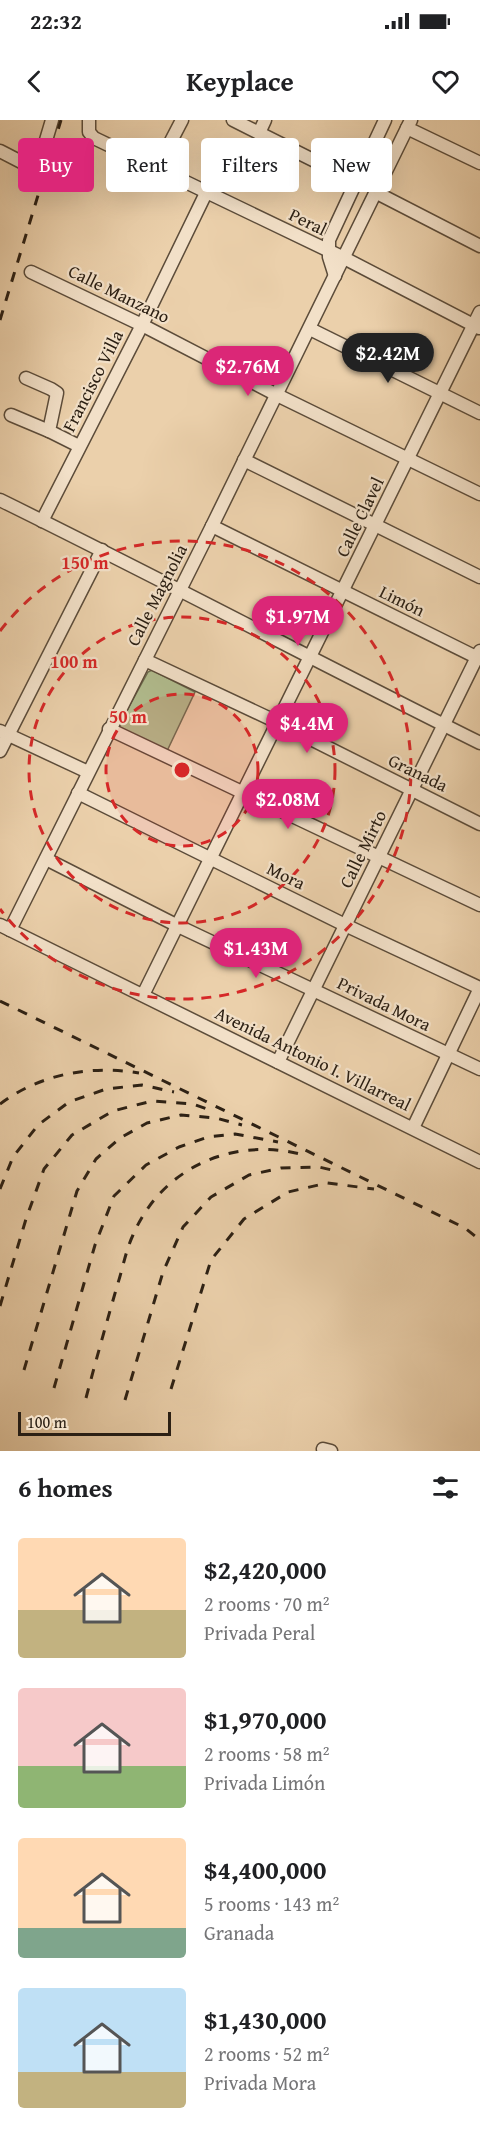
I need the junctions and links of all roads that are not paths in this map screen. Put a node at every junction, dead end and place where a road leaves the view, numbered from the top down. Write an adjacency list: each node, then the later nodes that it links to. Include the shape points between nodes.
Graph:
1 (52, 120): 12 (street, via 39,162 32,167)
2 (182, 120): 9 (street)
3 (233, 120): 8 (street)
4 (265, 120): 8 (street)
5 (385, 120): 10 (street)
6 (409, 124): 13 (street, Calle Magnolia); 15 (street)
7 (89, 126): 11 (street, Peral, via 94,138)
8 (259, 133): 14 (street)
9 (173, 138)
10 (376, 138)
11 (106, 144)
12 (0, 152)
13 (392, 158)
14 (311, 160)
15 (480, 163)
16 (189, 184): 19 (street, Peral)
17 (350, 192): 21 (street)
18 (375, 192): 20 (street); 22 (street, Calle Magnolia)
19 (206, 193): 21 (street, Peral); 26 (street, Francisco Villa)
20 (480, 246)
21 (328, 251): 22 (street, Peral); 24 (street)
22 (344, 258): 24 (street, Calle Magnolia); 27 (street, Peral)
23 (31, 272): 26 (street, Calle Manzano)
24 (335, 276): 28 (street, Calle Magnolia)
25 (480, 312): 27 (street, Calle Clavel)
26 (142, 325): 31 (street, Calle Manzano); 35 (street, Francisco Villa)
27 (476, 327): 30 (street, Calle Clavel)
28 (310, 329): 30 (street); 31 (street, Calle Magnolia)
29 (26, 378): 34 (street, via 57,393)
30 (440, 393): 32 (street); 36 (street, Calle Clavel)
31 (276, 395): 36 (street, Calle Manzano); 37 (street, Calle Magnolia)
32 (480, 413)
33 (11, 415): 34 (street)
34 (49, 431): 35 (street)
35 (79, 446): 40 (street, Francisco Villa)
36 (408, 458): 38 (street, Calle Manzano); 42 (street, Calle Clavel)
37 (244, 460): 41 (street, Calle Magnolia); 42 (street)
38 (480, 494)
39 (0, 501): 40 (street)
40 (42, 520): 43 (street)
41 (212, 526): 45 (street, Calle Magnolia); 46 (street, Limón)
42 (375, 526): 44 (street); 46 (street, Calle Clavel)
43 (102, 550): 45 (street); 53 (street)
44 (480, 577)
45 (179, 591): 48 (street); 49 (street, Calle Magnolia)
46 (343, 592): 47 (street, Limón); 48 (street, Calle Clavel)
47 (479, 656): 51 (street, Calle Mirto)
48 (310, 657): 50 (street, Calle Clavel); 51 (street)
49 (145, 660): 50 (street, Granada); 52 (street, Calle Magnolia)
50 (277, 722): 57 (street, Granada); 58 (street, Calle Clavel)
51 (443, 725): 54 (street); 57 (street, Calle Mirto)
52 (110, 729): 56 (street, Calle Magnolia); 58 (street)
53 (4, 733): 55 (street); 56 (street)
54 (480, 743)
55 (0, 752)
56 (88, 772): 59 (street, Calle Magnolia)
57 (411, 790): 60 (street, Granada); 61 (street, Calle Mirto)
58 (243, 792): 61 (street); 63 (street, Calle Clavel)
59 (78, 793): 62 (street, Calle Magnolia); 63 (street, Mora)
60 (480, 824)
61 (379, 857): 64 (street); 65 (street, Calle Mirto)
62 (46, 859): 66 (street, Privada Mora); 67 (street, Calle Magnolia)
63 (210, 859): 65 (street, Mora); 66 (street, Calle Clavel)
64 (480, 905)
65 (345, 925): 68 (street, Mora); 69 (street, Calle Mirto)
66 (178, 926): 69 (street, Privada Mora); 70 (street, Calle Clavel)
67 (5, 927): 70 (street, Avenida Antonio I. Villarreal)
68 (480, 988): 71 (street)
69 (313, 990): 71 (street, Privada Mora); 72 (street, Calle Mirto)
70 (143, 995): 72 (street, Avenida Antonio I. Villarreal)
71 (448, 1054): 73 (street, Privada Mora); 74 (street)
72 (278, 1062): 74 (street, Avenida Antonio I. Villarreal)
73 (480, 1069)
74 (413, 1128): 75 (street, Avenida Antonio I. Villarreal)
75 (480, 1161)

